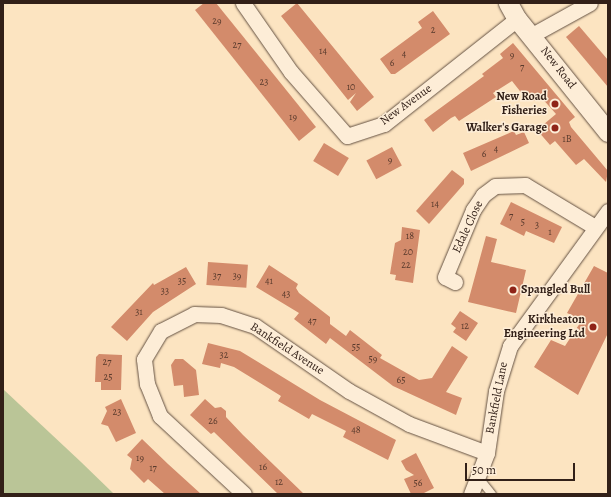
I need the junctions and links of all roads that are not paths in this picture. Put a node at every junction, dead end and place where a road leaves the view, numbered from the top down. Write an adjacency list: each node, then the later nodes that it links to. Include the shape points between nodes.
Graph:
1 (243, 3): 3 (street, New Avenue, via 291,72 347,136 384,124)
2 (590, 3): 4 (street)
3 (513, 11): 4 (street, New Road)
4 (532, 35): 5 (street, New Road)
5 (608, 132)
6 (608, 211): 7 (street, Bankfield Lane)
7 (594, 227): 8 (street, Edale Close, via 525,185 495,186 483,195 473,210 445,277); 9 (street, Bankfield Lane, via 510,346 496,391)
8 (455, 282)
9 (487, 453): 10 (street, Bankfield Lane); 11 (street, Bankfield Avenue, via 409,424 349,391 255,326 221,315 194,314 162,331 144,359 146,384 160,416)
10 (478, 477): 12 (street, Bankfield Lane); 13 (lane)
11 (244, 494)
12 (471, 494)
13 (492, 494)

